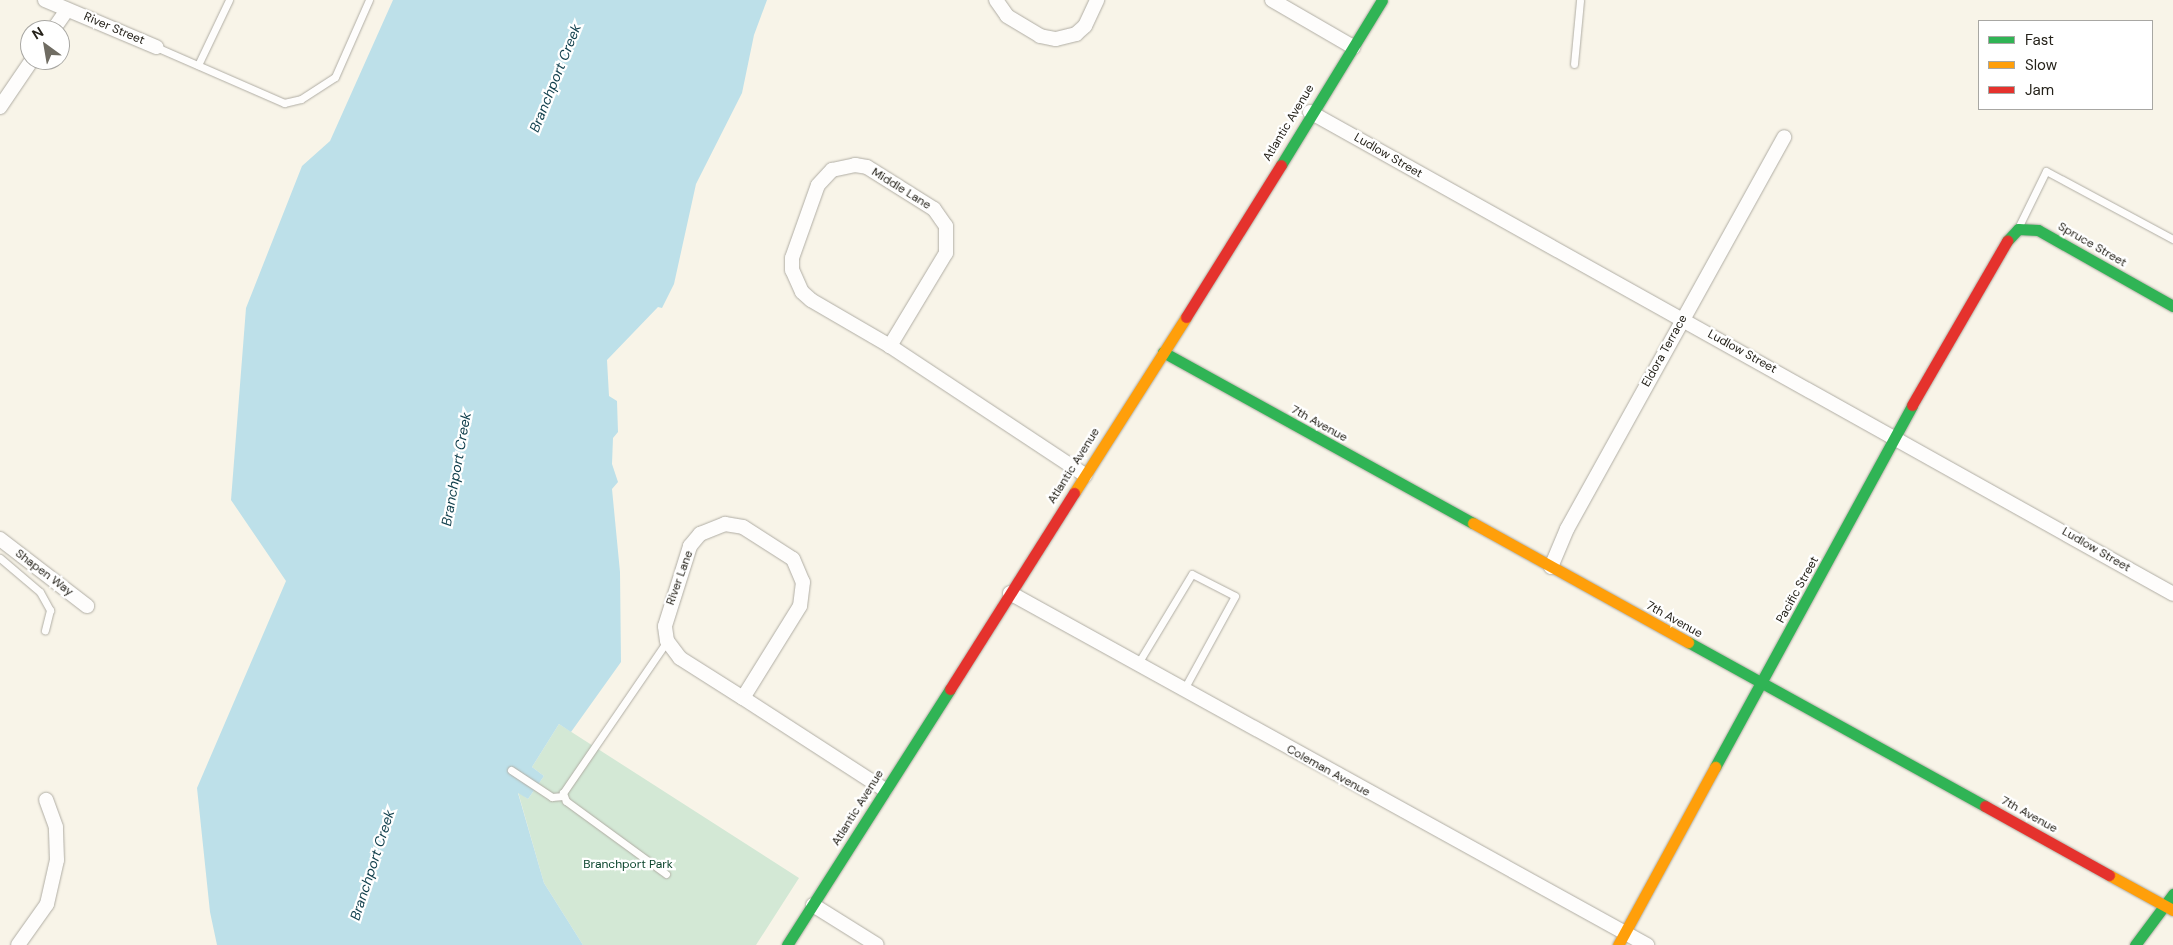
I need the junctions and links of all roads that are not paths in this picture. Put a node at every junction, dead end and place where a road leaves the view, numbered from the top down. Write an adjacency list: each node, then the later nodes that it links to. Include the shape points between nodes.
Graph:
1 (45, 0): 9 (street, River Street)
2 (229, 0): 14 (lane)
3 (369, 0): 14 (lane, via 335,77 300,99 284,103)
4 (996, 0): 5 (street, via 1006,16 1040,36 1056,40 1076,34 1085,26)
5 (1097, 0)
6 (1272, 0): 12 (street)
7 (1382, 0): 12 (street, Atlantic Avenue)
8 (1580, 0): 13 (lane)
9 (67, 10): 10 (street); 11 (street, River Street)
10 (60, 20)
11 (156, 47): 14 (lane)
12 (1353, 47): 17 (street, Atlantic Avenue)
13 (1574, 64)
14 (198, 65)
15 (25, 70): 16 (street)
16 (0, 107)
17 (1310, 112): 22 (street, Ludlow Street); 24 (street, Atlantic Avenue)
18 (1784, 137): 22 (street, Eldora Terrace)
19 (2018, 228): 20 (lane, via 2046,171); 21 (street, Spruce Street, via 2038,230); 25 (street, Pacific Street, via 2001,248)
20 (2173, 239)
21 (2173, 306)
22 (1683, 318): 25 (street, Ludlow Street); 29 (street, Eldora Terrace, via 1567,529)
23 (890, 346): 23 (street, Middle Lane, via 811,300 802,292 792,270 792,258 818,185 832,170 843,166 867,167 934,209 946,226 946,253); 26 (street, Middle Lane)
24 (1163, 352): 26 (street, Atlantic Avenue); 29 (street, 7th Avenue)
25 (1897, 438): 31 (street, Ludlow Street); 36 (street, Pacific Street)
26 (1085, 475): 30 (street, Atlantic Avenue)
27 (0, 539): 32 (street, Shapen Way)
28 (0, 558): 33 (lane, via 40,592 50,610)
29 (1551, 567): 36 (street, 7th Avenue)
30 (1010, 593): 35 (street, Coleman Avenue); 40 (street, Atlantic Avenue)
31 (2173, 594)
32 (87, 606)
33 (45, 630)
34 (667, 641): 38 (street, via 680,658); 38 (street, River Lane, via 666,617 690,546 700,534 725,524 743,528 793,559 804,582 800,606); 41 (lane)
35 (1136, 665): 37 (street, Coleman Avenue); 37 (lane, via 1192,574 1235,596)
36 (1761, 684): 46 (street, 7th Avenue); 47 (street, Pacific Street)
37 (1183, 691): 47 (street, Coleman Avenue)
38 (743, 698): 40 (street)
39 (511, 770): 41 (lane, via 552,797)
40 (885, 790): 45 (street, Atlantic Avenue)
41 (563, 796): 43 (lane)
42 (46, 800): 48 (street, via 56,827 57,860 47,904)
43 (666, 874)
44 (2173, 894): 46 (street)
45 (813, 905): 49 (street, Atlantic Avenue); 50 (street)
46 (2169, 907): 52 (street)
47 (1622, 939): 51 (street, Coleman Avenue)
48 (18, 945)
49 (787, 945)
50 (877, 945)
51 (1646, 945)
52 (2135, 945)

